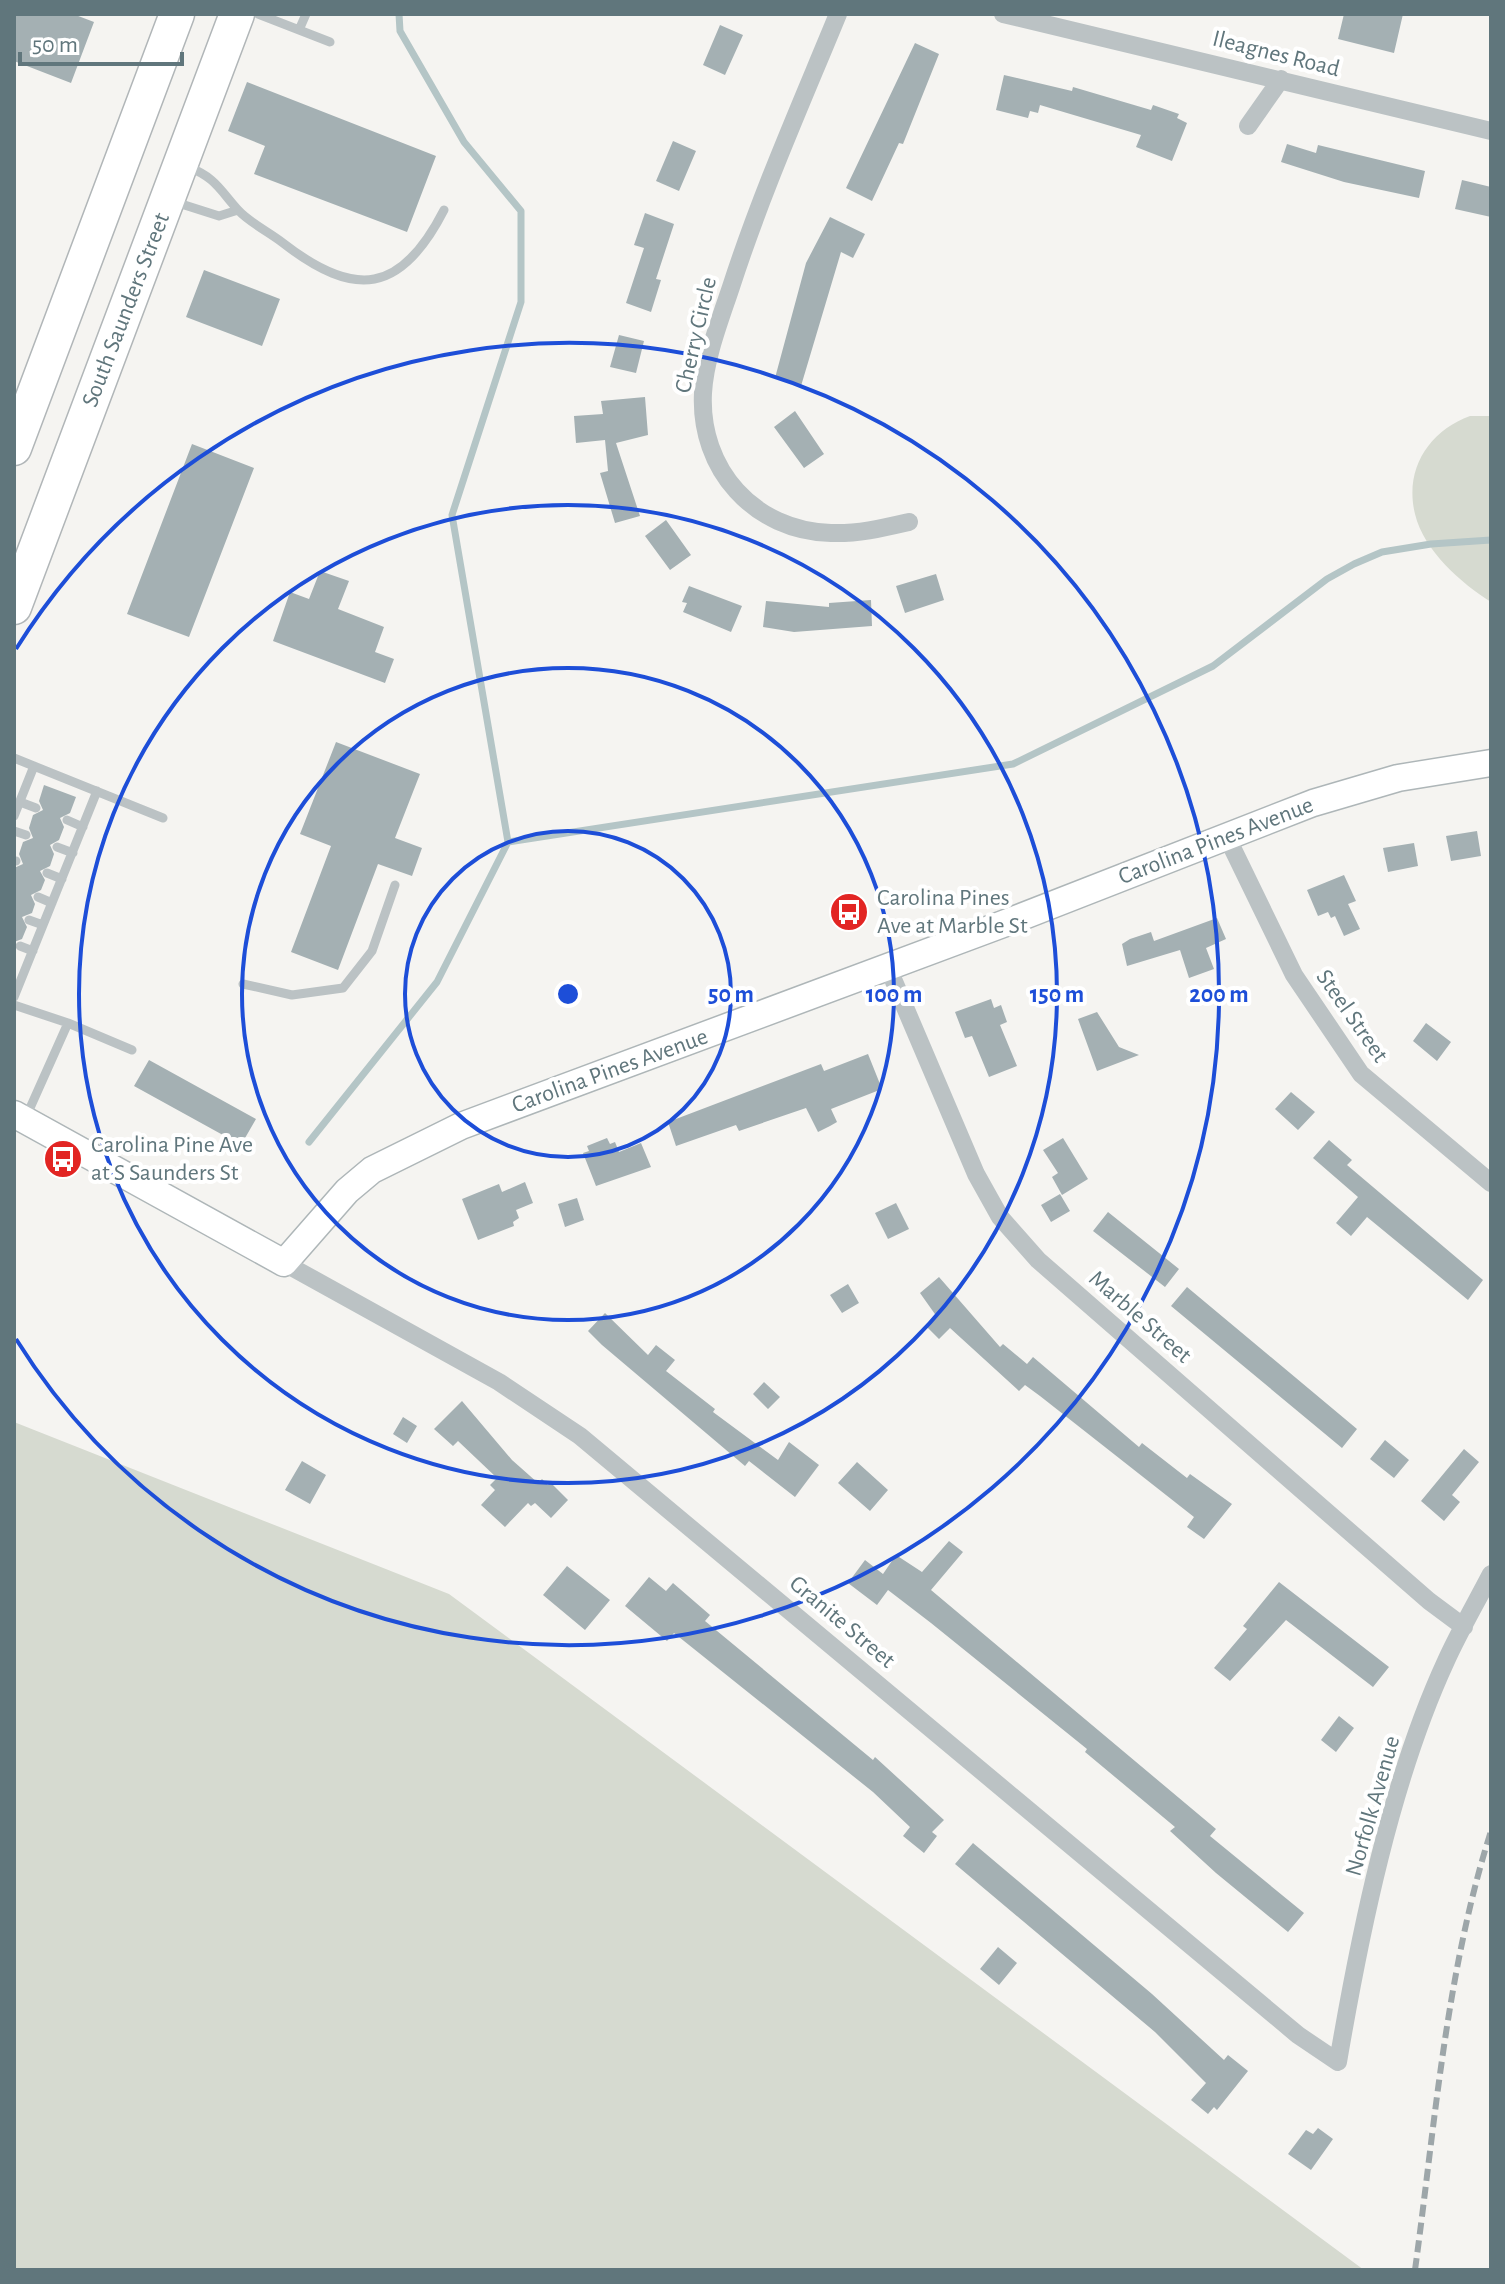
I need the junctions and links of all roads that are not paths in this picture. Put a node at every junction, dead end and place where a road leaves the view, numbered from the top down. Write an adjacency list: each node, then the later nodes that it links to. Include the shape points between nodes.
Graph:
1 (177, 14): 16 (highway)
2 (237, 14): 12 (highway, South Saunders Street)
3 (258, 14): 7 (lane)
4 (306, 14): 7 (lane)
5 (838, 14): 17 (street, Cherry Circle, via 768,182 721,315 703,391 704,425 721,473 735,491 781,524 830,533)
6 (1003, 14): 9 (street, Ileagnes Road)
7 (299, 30): 8 (lane)
8 (330, 42)
9 (1281, 79): 10 (street); 11 (street, Ileagnes Road)
10 (1248, 126)
11 (1491, 131)
12 (181, 164): 13 (highway, South Saunders Street); 14 (lane, via 226,191)
13 (168, 199): 14 (lane, via 219,216); 18 (highway, South Saunders Street)
14 (238, 210): 15 (lane, via 301,257 345,279 365,282 383,278 425,247)
15 (444, 210)
16 (14, 448)
17 (909, 522)
18 (14, 607)
19 (14, 758): 21 (lane)
20 (1491, 763): 31 (street, Carolina Pines Avenue, via 1356,789)
21 (34, 766): 22 (lane); 23 (lane)
22 (97, 791): 26 (lane); 28 (lane)
23 (20, 802): 24 (lane); 25 (lane)
24 (36, 808)
25 (14, 816)
26 (163, 818)
27 (67, 820): 28 (lane)
28 (83, 827): 33 (lane)
29 (14, 831): 30 (lane)
30 (26, 835)
31 (1226, 835): 43 (street, Carolina Pines Avenue); 51 (street, Steel Street, via 1294,975 1361,1074)
32 (57, 847): 33 (lane)
33 (73, 853): 35 (lane)
34 (47, 873): 35 (lane)
35 (62, 879): 38 (lane)
36 (395, 885): 45 (lane, via 372,951 343,988 292,995)
37 (38, 897): 38 (lane)
38 (52, 903): 40 (lane)
39 (29, 920): 40 (lane)
40 (43, 925): 42 (lane)
41 (20, 946): 42 (lane)
42 (33, 951): 44 (lane)
43 (887, 965): 52 (street, Carolina Pines Avenue, via 413,1147 347,1191); 54 (street, Marble Street, via 976,1174 1000,1217 1038,1260)
44 (19, 972): 46 (lane)
45 (243, 984)
46 (14, 997)
47 (14, 1005): 48 (lane)
48 (68, 1023): 49 (lane); 50 (lane)
49 (132, 1050)
50 (19, 1117): 52 (street)
51 (1491, 1183)
52 (284, 1263): 55 (street, Granite Street, via 499,1382 580,1436 1298,2035)
53 (1491, 1574): 54 (street, Norfolk Avenue)
54 (1464, 1627): 55 (street, Norfolk Avenue, via 1418,1734 1385,1846 1357,1955)
55 (1338, 2062)

